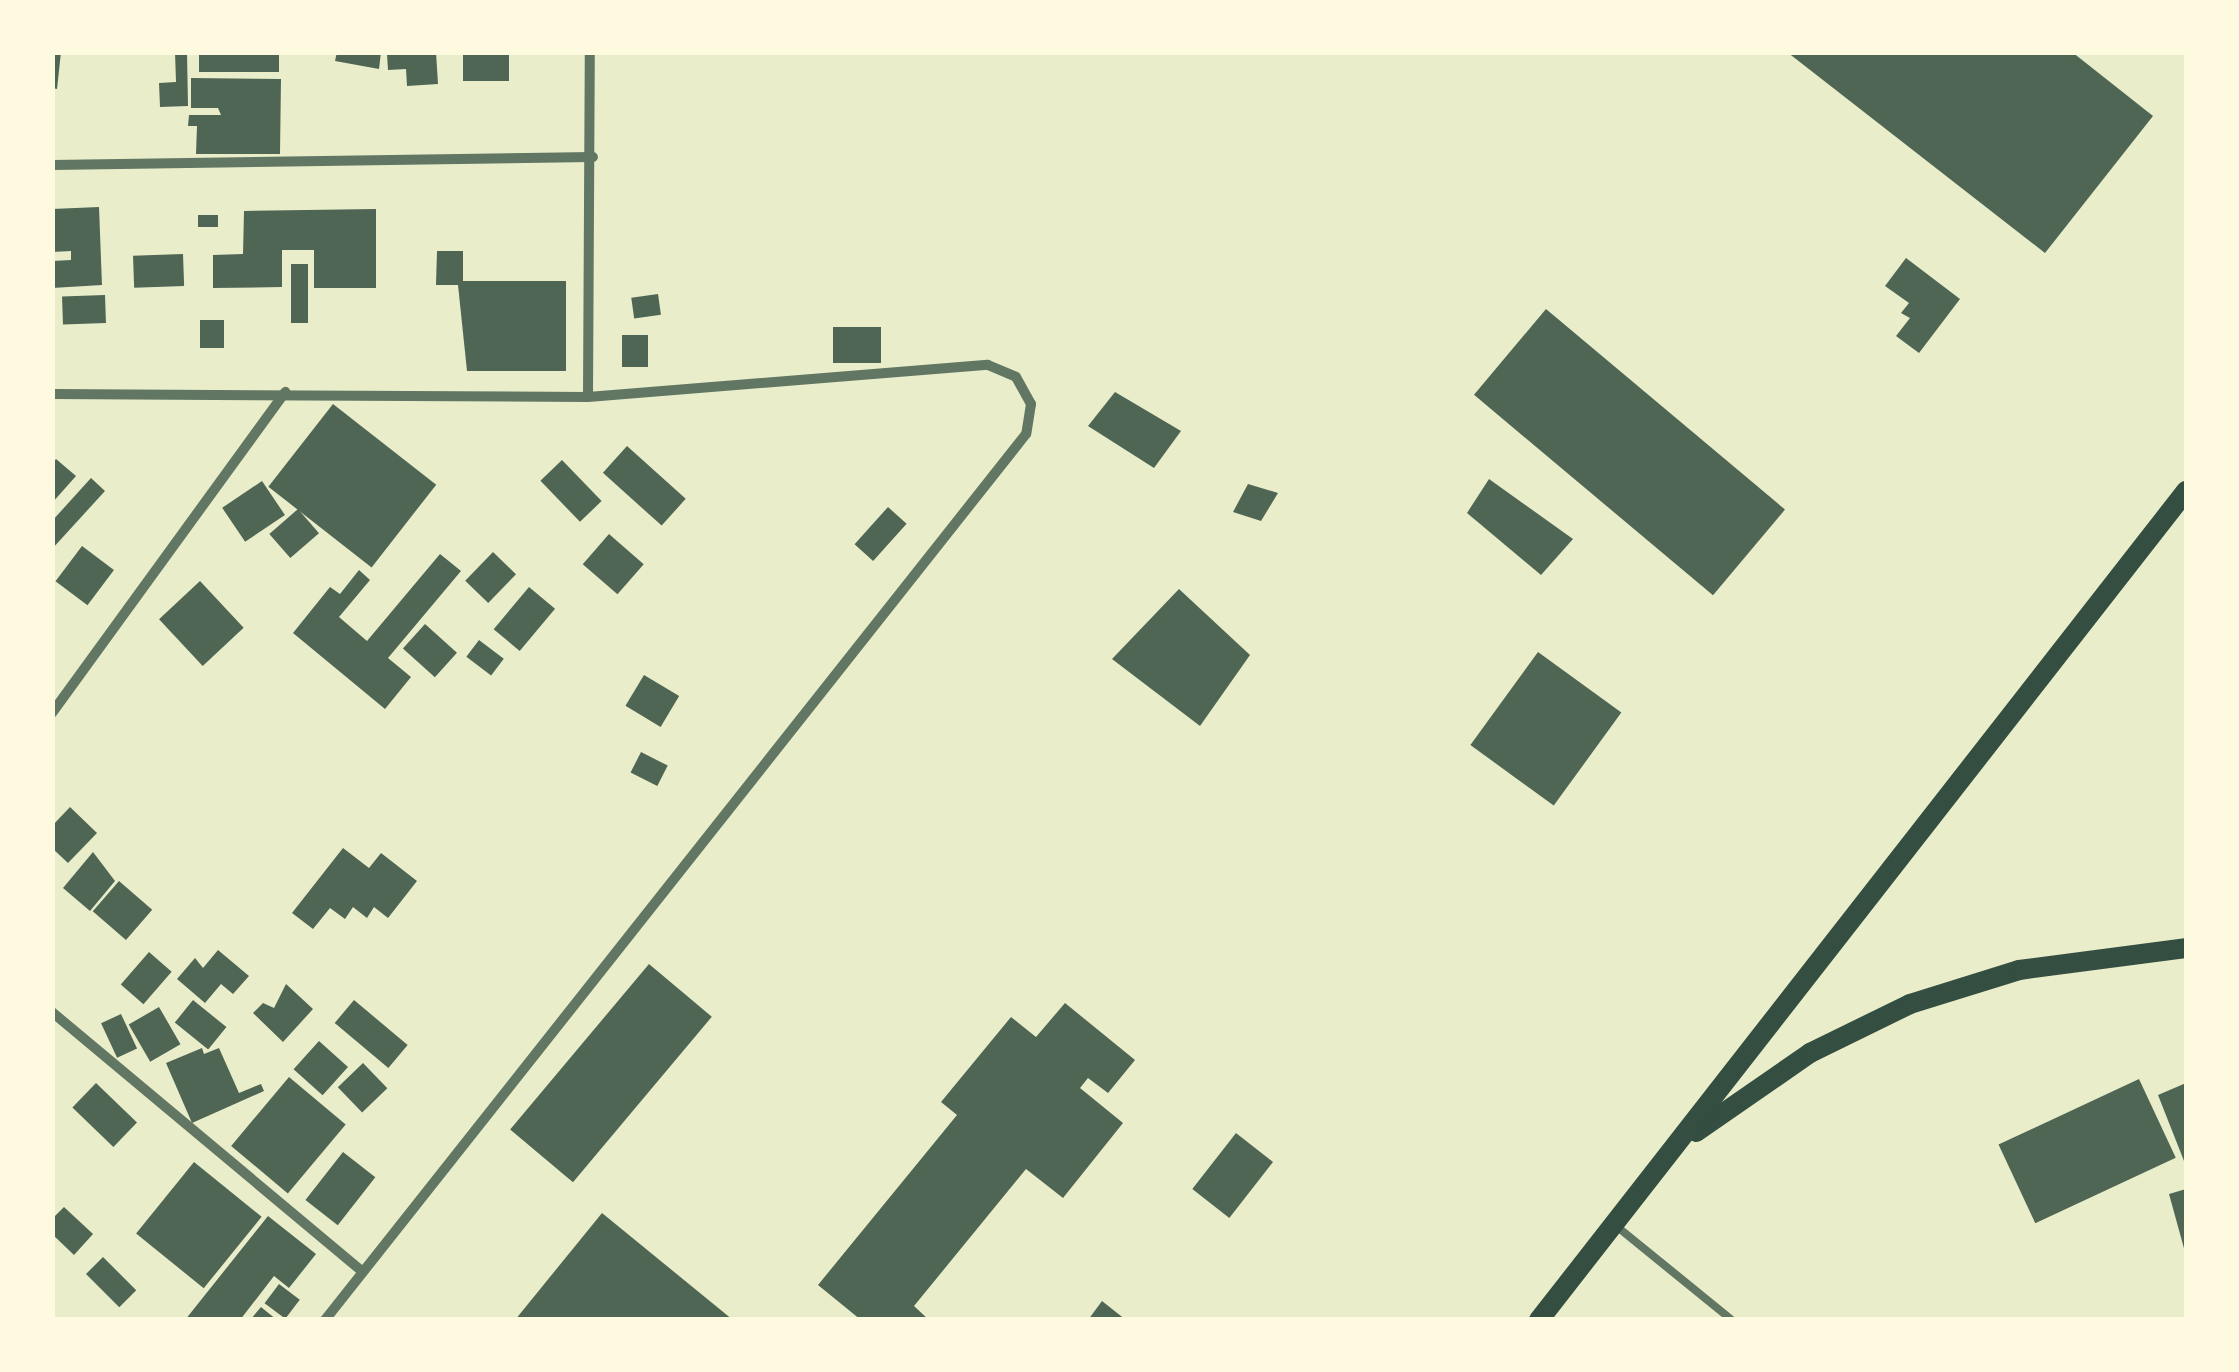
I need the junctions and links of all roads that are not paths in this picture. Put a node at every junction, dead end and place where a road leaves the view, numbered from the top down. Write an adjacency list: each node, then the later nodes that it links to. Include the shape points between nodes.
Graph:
1 (590, 52): 2 (street)
2 (593, 157): 3 (street); 6 (street)
3 (52, 166)
4 (285, 392): 5 (street); 6 (street); 8 (street)
5 (52, 394)
6 (588, 398): 13 (street, via 988,365 1016,377 1031,404 1026,434)
7 (2186, 491): 11 (main road)
8 (52, 713)
9 (2186, 948): 11 (main road, via 2019,970 1910,1004 1810,1054)
10 (52, 1012): 13 (street)
11 (1678, 1145): 12 (main road)
12 (1614, 1224): 15 (main road); 16 (lane)
13 (361, 1270): 14 (street)
14 (325, 1320)
15 (1539, 1320)
16 (1732, 1320)

